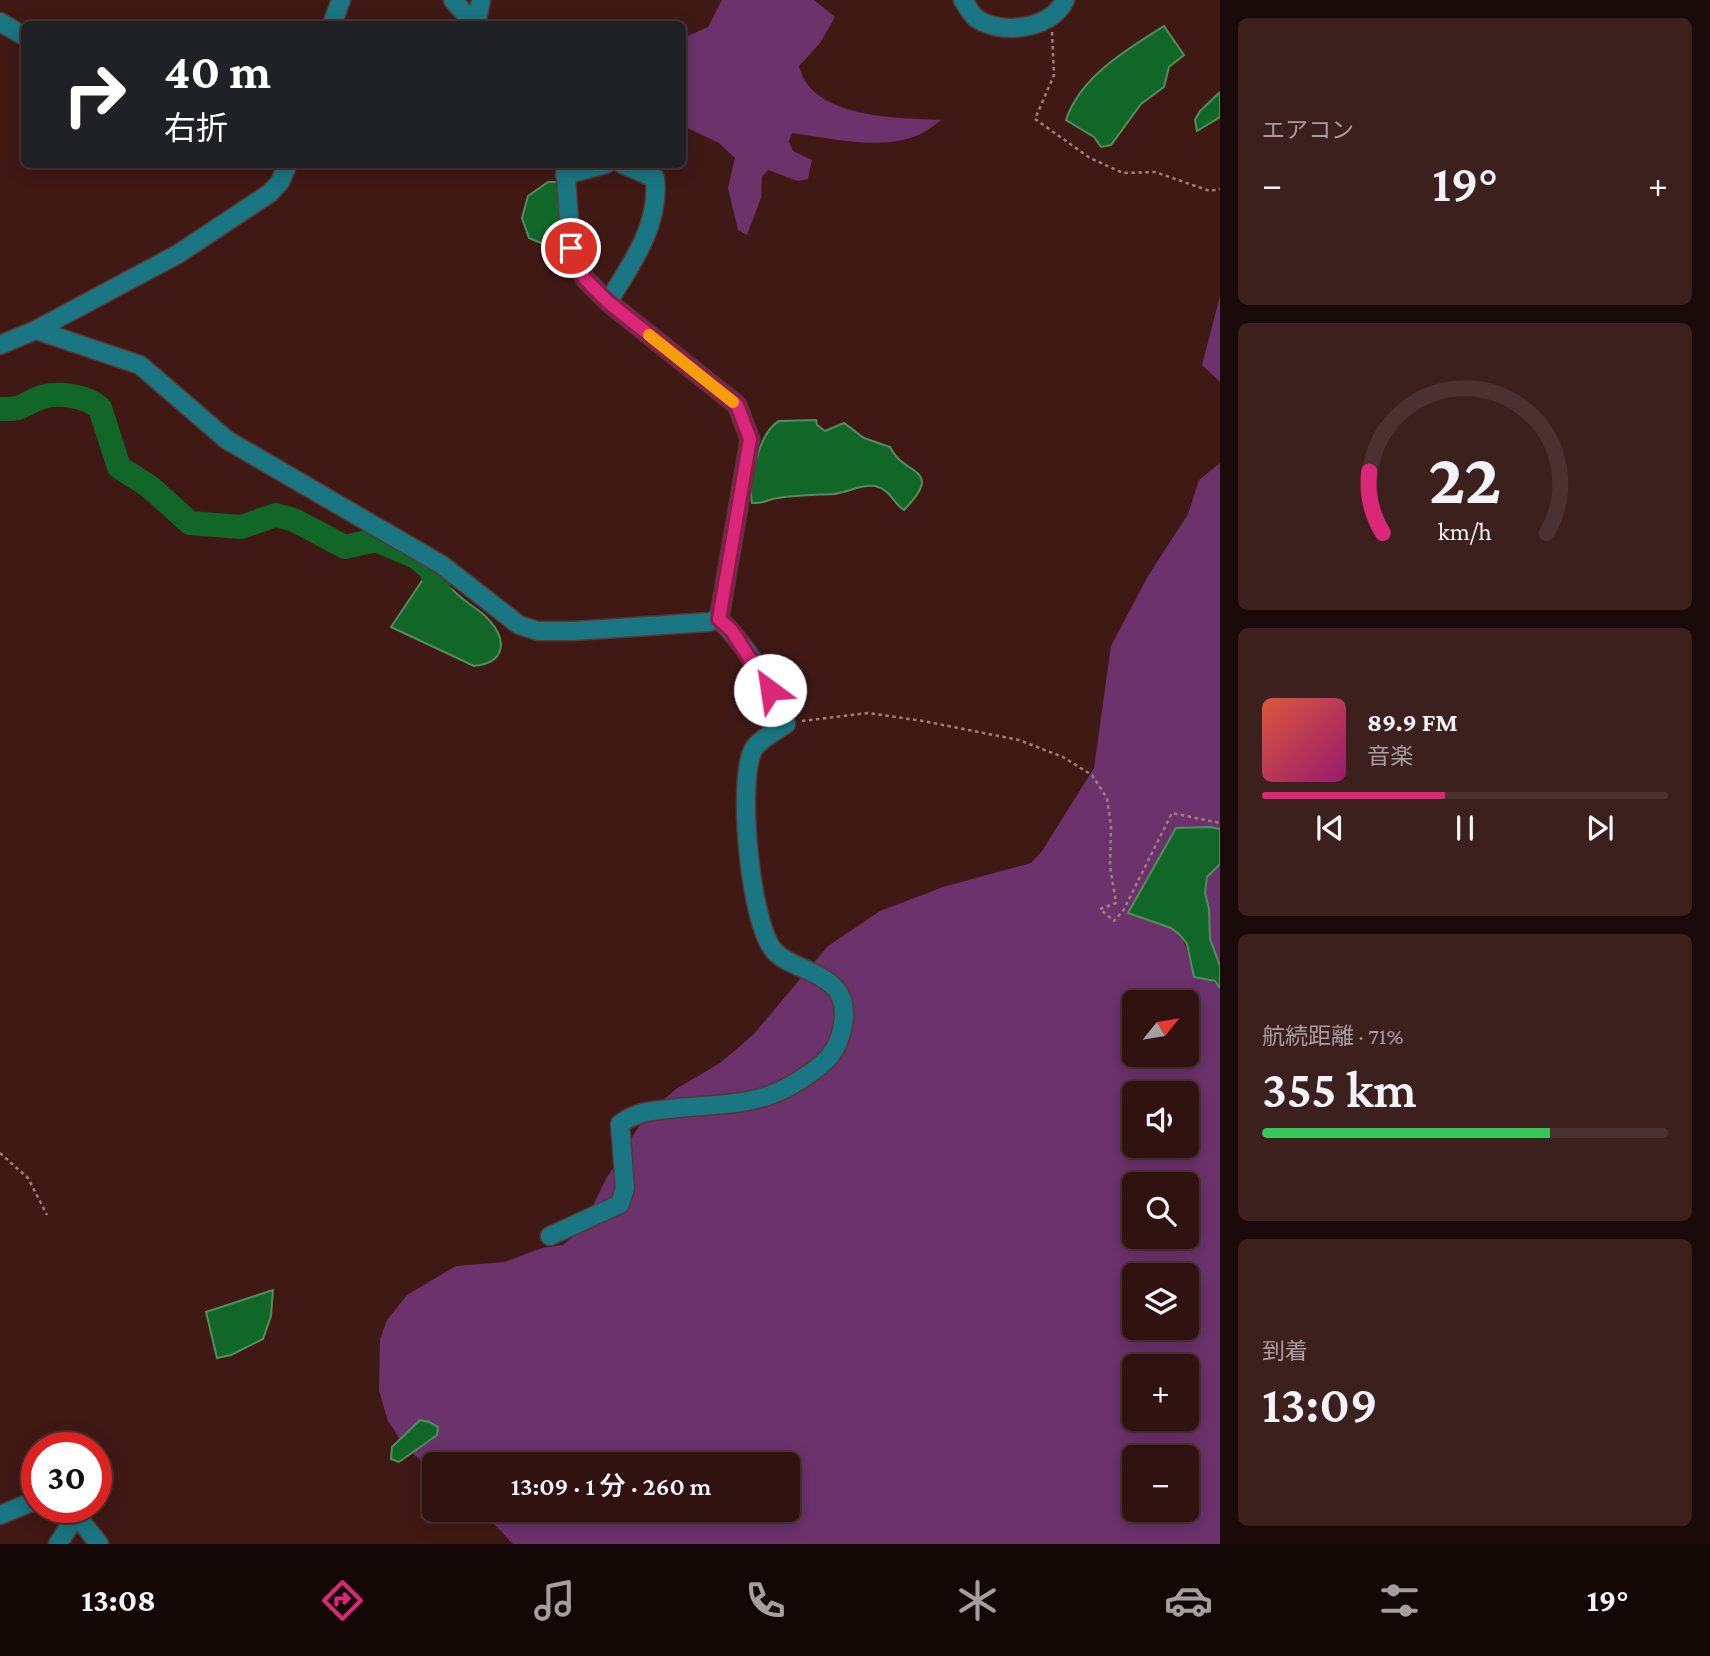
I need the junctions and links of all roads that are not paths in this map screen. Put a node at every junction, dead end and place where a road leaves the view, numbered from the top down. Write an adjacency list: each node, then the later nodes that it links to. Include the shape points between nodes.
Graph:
1 (341, 0): 6 (street)
2 (453, 0): 7 (street)
3 (481, 0): 8 (street)
4 (963, 0): 5 (street, via 974,17 1007,28 1047,19)
5 (1065, 0)
6 (333, 21)
7 (472, 21)
8 (476, 21)
9 (0, 22): 10 (street)
10 (21, 34)
11 (286, 168): 15 (street, via 270,193 231,220 178,254)
12 (631, 168): 14 (street, via 655,178 657,197 644,243)
13 (565, 170): 14 (street, via 571,248 585,279)
14 (608, 302): 17 (street, via 737,405 750,439)
15 (36, 330): 16 (street); 17 (street, via 140,365 227,440 442,565 519,625 538,631 572,631)
16 (0, 345)
17 (719, 619): 18 (street, via 748,655 786,724 754,747 747,764 747,836 760,926 775,952 832,985 844,1006 843,1030 831,1055 777,1094 746,1104 633,1113 620,1124 625,1188 620,1204)
18 (550, 1236)
19 (21, 1506): 20 (street)
20 (0, 1515)
21 (68, 1523): 23 (street)
22 (82, 1523): 24 (street)
23 (58, 1544)
24 (99, 1544)

